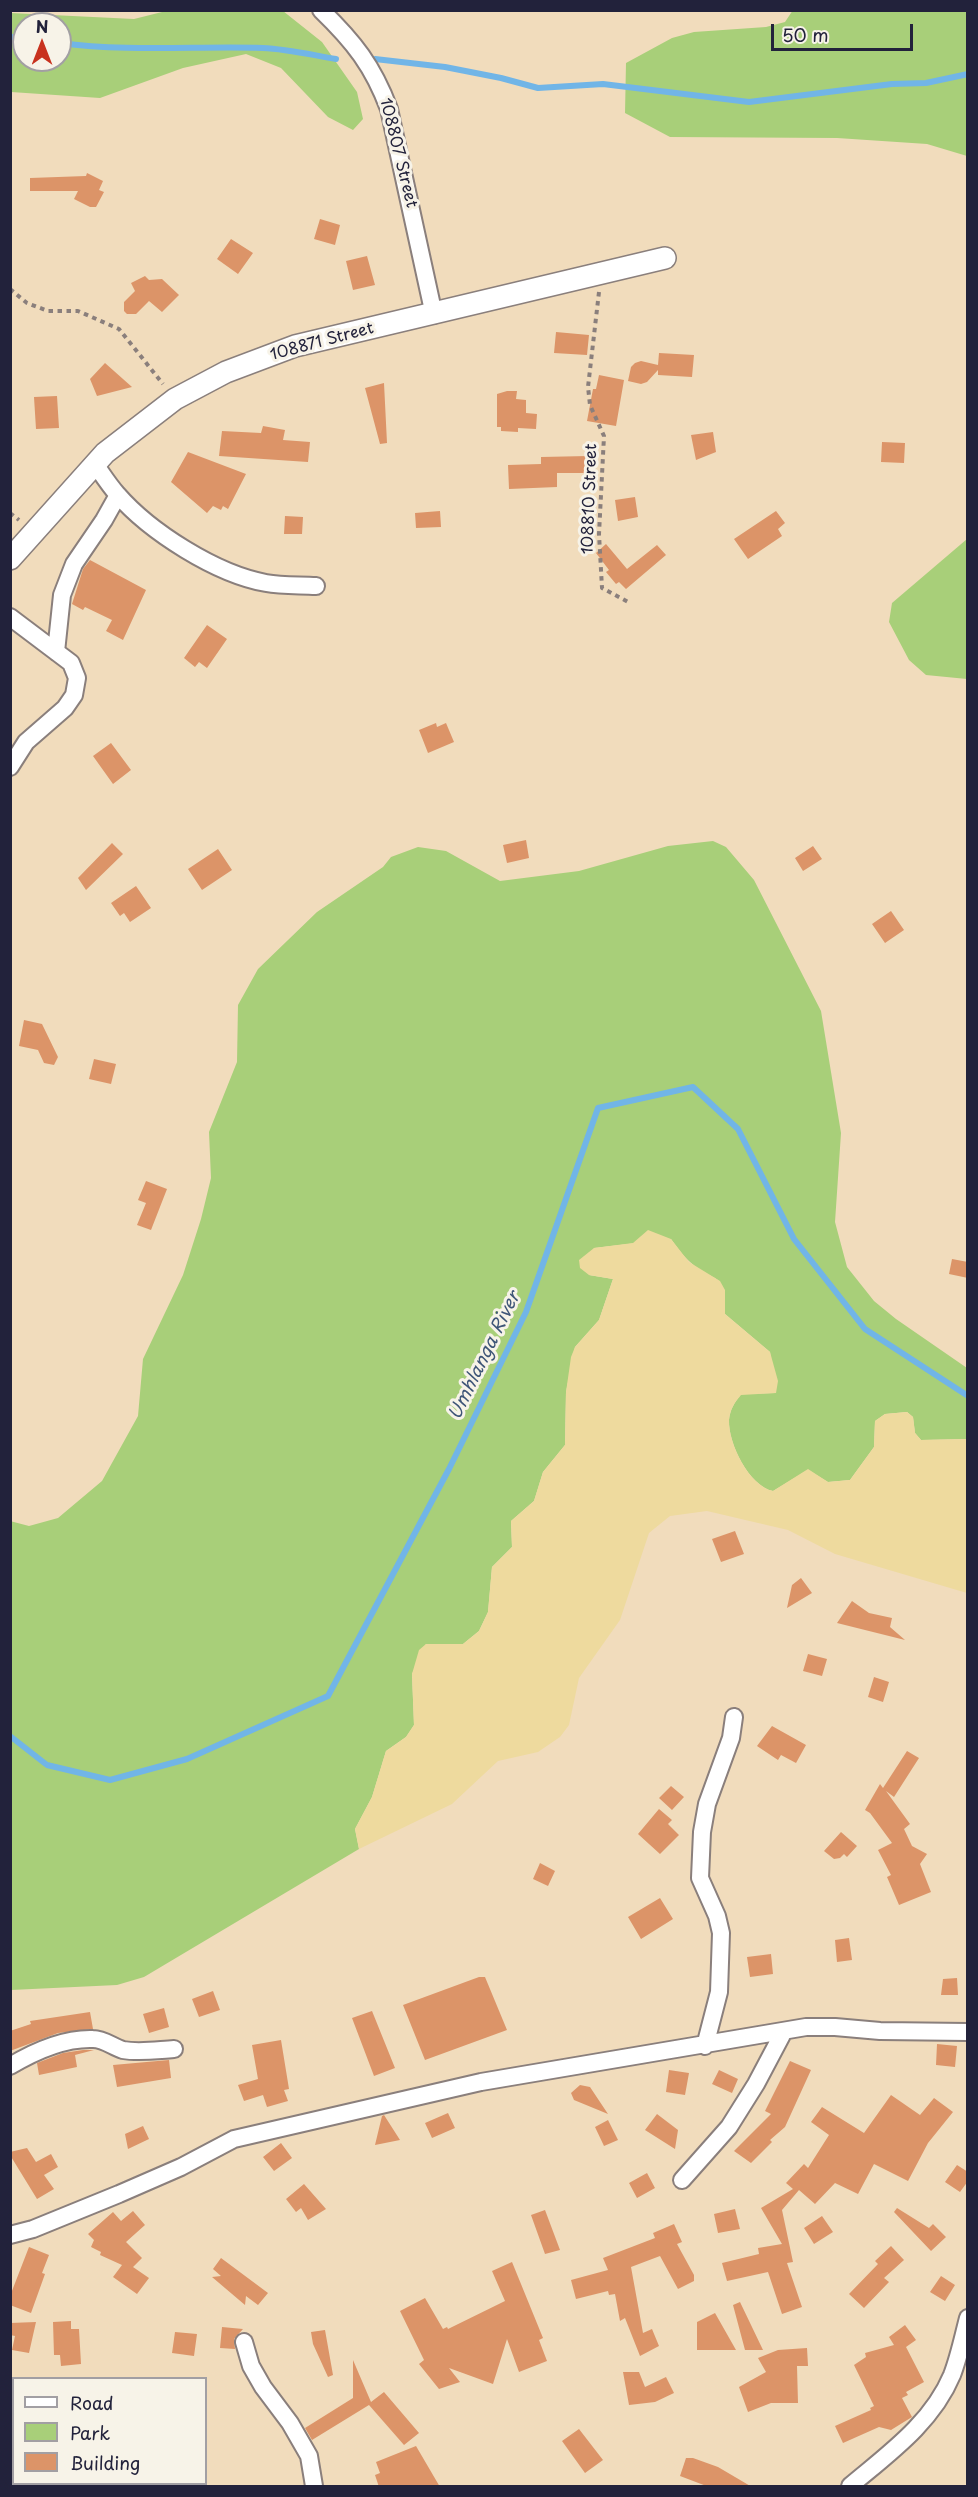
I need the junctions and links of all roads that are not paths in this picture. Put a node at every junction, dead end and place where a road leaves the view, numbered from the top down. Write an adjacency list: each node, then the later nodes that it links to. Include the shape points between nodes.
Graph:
1 (321, 10): 3 (street, 108807 Street, via 364,56 380,84 389,109)
2 (665, 258): 3 (street, 108871 Street)
3 (434, 315): 4 (street, 108871 Street, via 295,346 226,372 175,399)
4 (95, 464): 5 (street); 6 (street, 108871 Street)
5 (118, 495): 7 (street, via 189,551 233,573 266,583); 9 (street, via 74,564 62,595)
6 (10, 560)
7 (316, 586)
8 (10, 617): 9 (street)
9 (56, 652): 10 (street, via 75,671 74,695 26,742)
10 (10, 768)
11 (734, 1717): 14 (street, via 702,1832 700,1878 721,1933 718,1992)
12 (968, 2032): 13 (street, via 806,2027)
13 (783, 2033): 14 (street); 17 (street, via 729,2127)
14 (705, 2046): 18 (street, via 481,2082 234,2139 91,2206)
15 (174, 2049): 16 (street, via 136,2052 93,2038 36,2051)
16 (10, 2066)
17 (682, 2180)
18 (10, 2235)
19 (968, 2318): 22 (street, via 952,2374 935,2405 890,2454)
20 (244, 2342): 21 (street, via 262,2387 309,2456)
21 (314, 2487)
22 (850, 2487)

